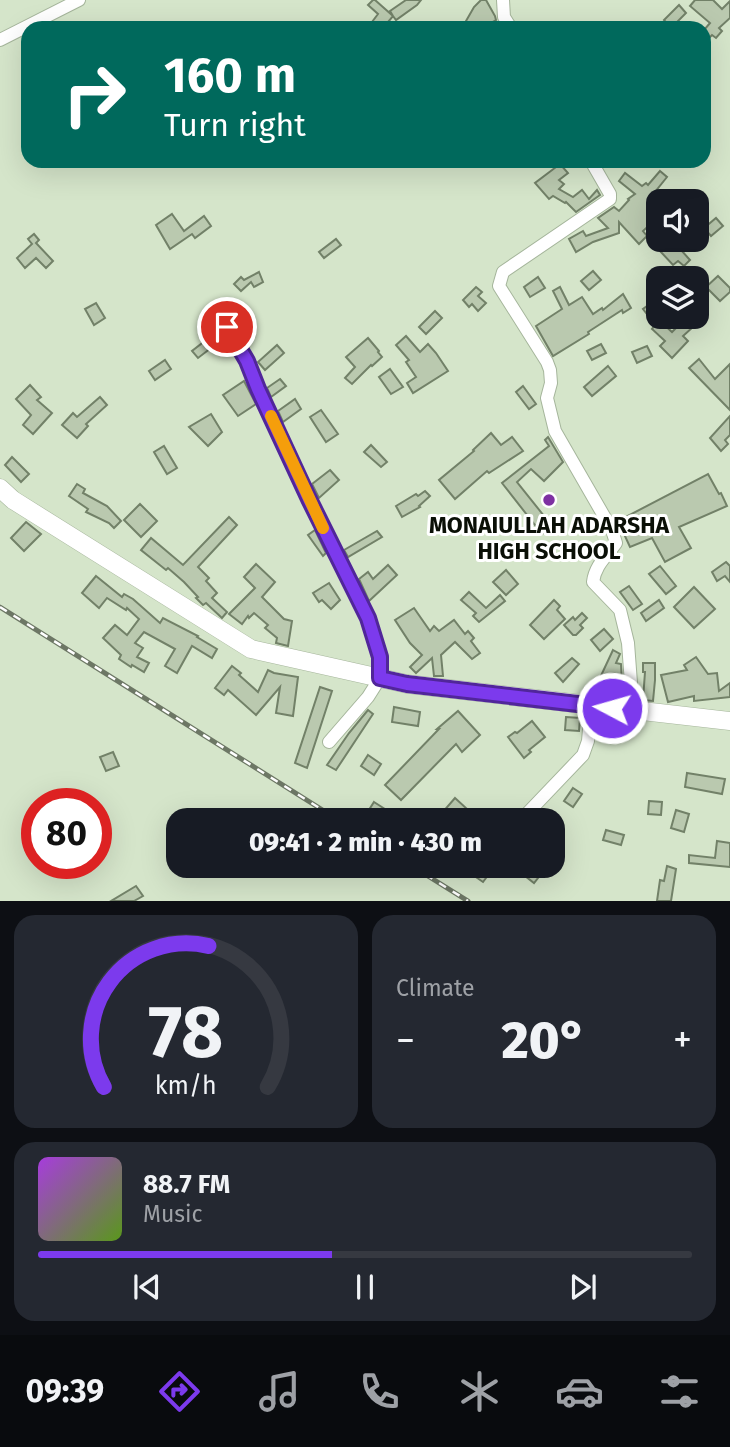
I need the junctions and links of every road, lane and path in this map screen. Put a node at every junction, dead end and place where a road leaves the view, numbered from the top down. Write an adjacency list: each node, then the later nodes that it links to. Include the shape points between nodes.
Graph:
1 (79, 0): 3 (street)
2 (503, 0): 4 (street)
3 (38, 21)
4 (507, 21)
5 (21, 29): 6 (street)
6 (0, 40)
7 (595, 168): 12 (street, via 610,199 503,272 499,286 551,370 547,398 555,431 612,530 616,543 599,564 593,582 620,610 628,643)
8 (217, 309): 10 (street, via 247,361 368,618 380,657)
9 (0, 488): 10 (highway, via 251,649)
10 (380, 678): 11 (highway); 14 (street)
11 (591, 706): 12 (highway); 15 (street, via 583,755)
12 (633, 710): 13 (highway)
13 (730, 721)
14 (329, 742)
15 (532, 808)

